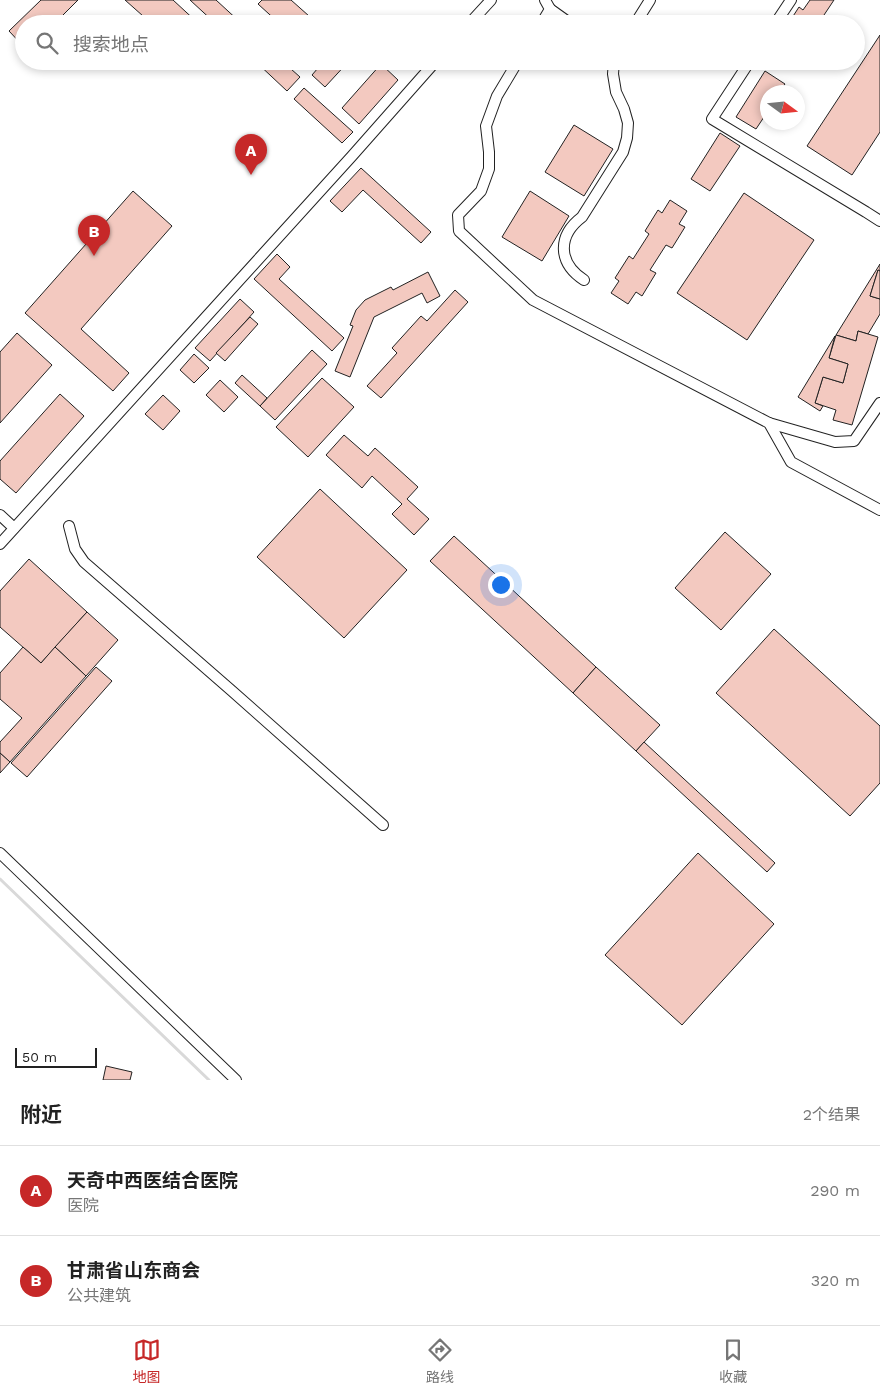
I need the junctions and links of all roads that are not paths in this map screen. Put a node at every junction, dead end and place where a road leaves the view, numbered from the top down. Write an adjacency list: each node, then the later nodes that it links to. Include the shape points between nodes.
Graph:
1 (491, 0): 5 (street)
2 (650, 0): 7 (street)
3 (791, 0): 8 (street)
4 (547, 5): 6 (street)
5 (478, 15)
6 (560, 15)
7 (641, 15)
8 (781, 15)
9 (428, 70): 20 (street)
10 (512, 70): 16 (street, via 496,96 486,126 489,169 481,191 458,215 459,231 533,300)
11 (613, 70): 14 (street, via 616,92 628,124 627,138 623,152 582,217 567,233 564,244 568,265)
12 (744, 70): 13 (street, via 712,119)
13 (880, 221)
14 (584, 280)
15 (880, 403): 16 (street, via 854,441 835,442)
16 (768, 423): 17 (street, via 791,462)
17 (880, 510)
18 (0, 515): 20 (street)
19 (69, 526): 22 (street, via 75,549 84,562)
20 (14, 528): 21 (street)
21 (0, 544)
22 (383, 825)
23 (0, 853): 24 (street)
24 (236, 1080)

